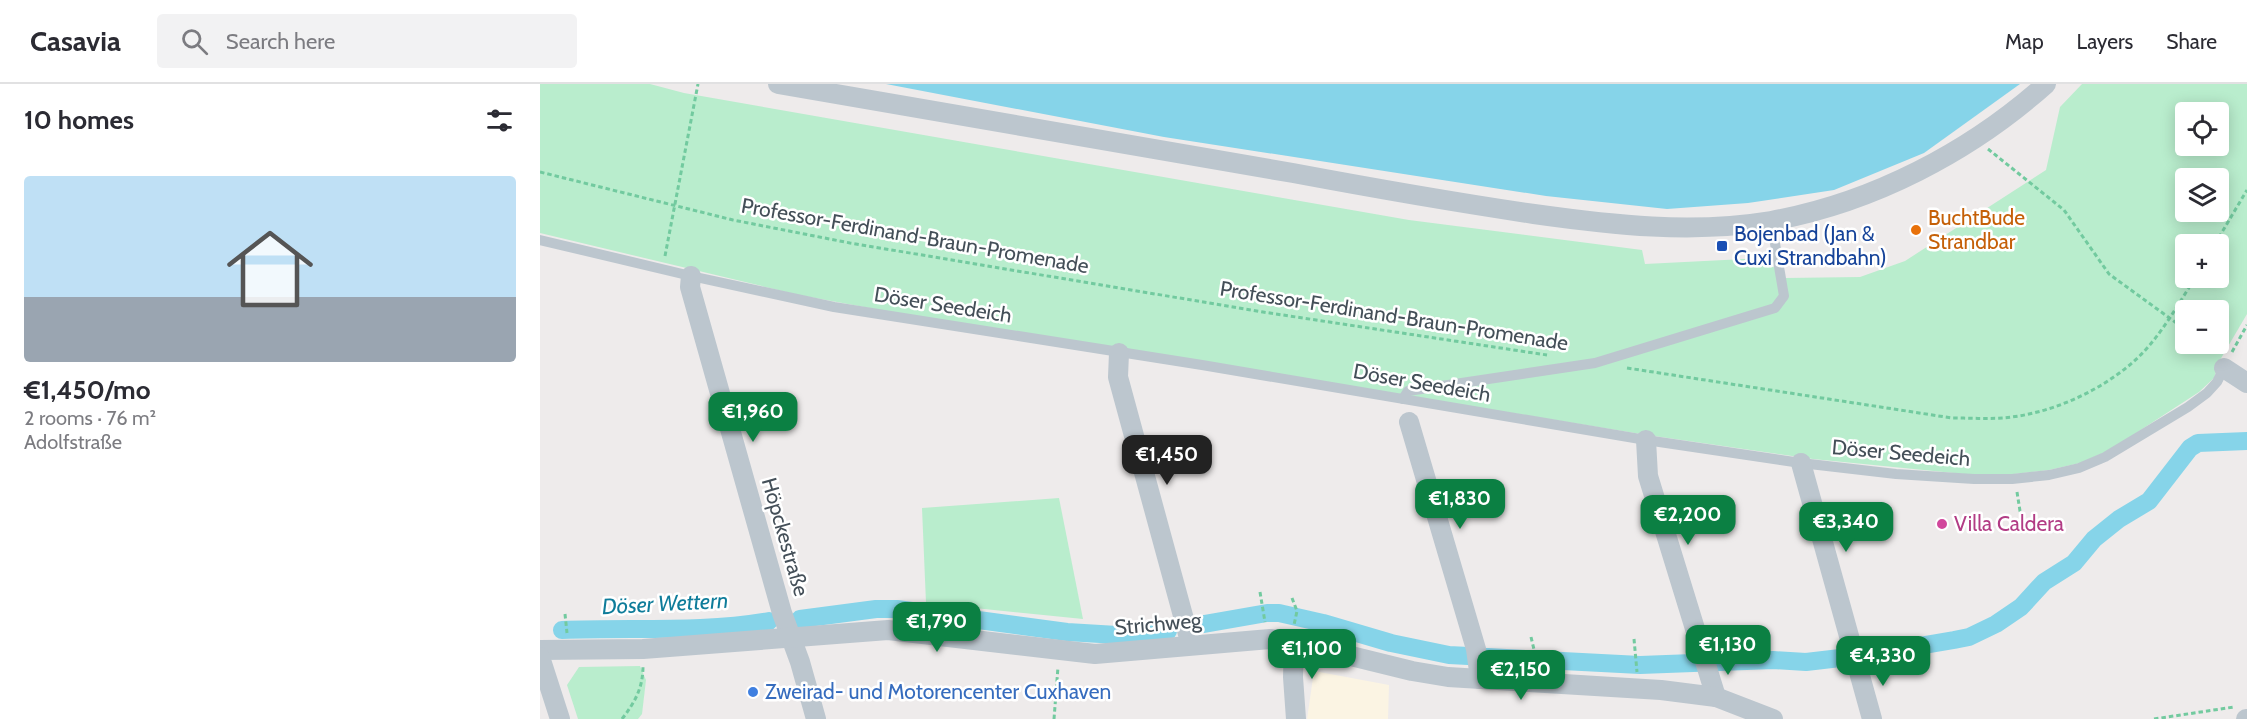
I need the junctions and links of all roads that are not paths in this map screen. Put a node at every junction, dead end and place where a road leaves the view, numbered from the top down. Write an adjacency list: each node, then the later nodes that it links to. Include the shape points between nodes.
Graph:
1 (778, 84): 3 (street, via 1458,203 1596,223 1647,227)
2 (2046, 84): 3 (street, via 1941,159 1894,182 1822,208)
3 (1771, 220): 9 (lane, via 1784,296 1775,308 1595,363 1408,391)
4 (540, 240): 5 (lane, Döser Seedeich)
5 (691, 276): 6 (lane, Döser Seedeich, via 834,307); 13 (street, Höpckestraße, via 690,287)
6 (1119, 353): 9 (lane, Döser Seedeich); 15 (street, via 1118,377)
7 (2224, 368): 8 (street); 12 (lane, Döser Seedeich, via 2206,393 2158,426 2105,458 2049,475 1974,479)
8 (2247, 383)
9 (1403, 399): 11 (lane, Döser Seedeich)
10 (1409, 422): 18 (street)
11 (1646, 441): 12 (lane, Döser Seedeich); 19 (street, via 1648,476)
12 (1801, 464): 24 (street)
13 (789, 637): 15 (street, Strichweg, via 888,630 1095,654); 16 (street, Strichweg, via 643,649); 21 (street, Höpckestraße)
14 (1294, 642): 15 (street, Strichweg, via 1268,639); 18 (street, Strichweg, via 1448,678); 22 (street)
15 (1191, 645)
16 (540, 650)
17 (540, 657): 20 (street)
18 (1478, 664): 19 (street, Strichweg)
19 (1716, 698): 23 (street, Strichweg)
20 (560, 719)
21 (816, 719)
22 (1296, 719)
23 (1773, 719)
24 (1872, 719)

